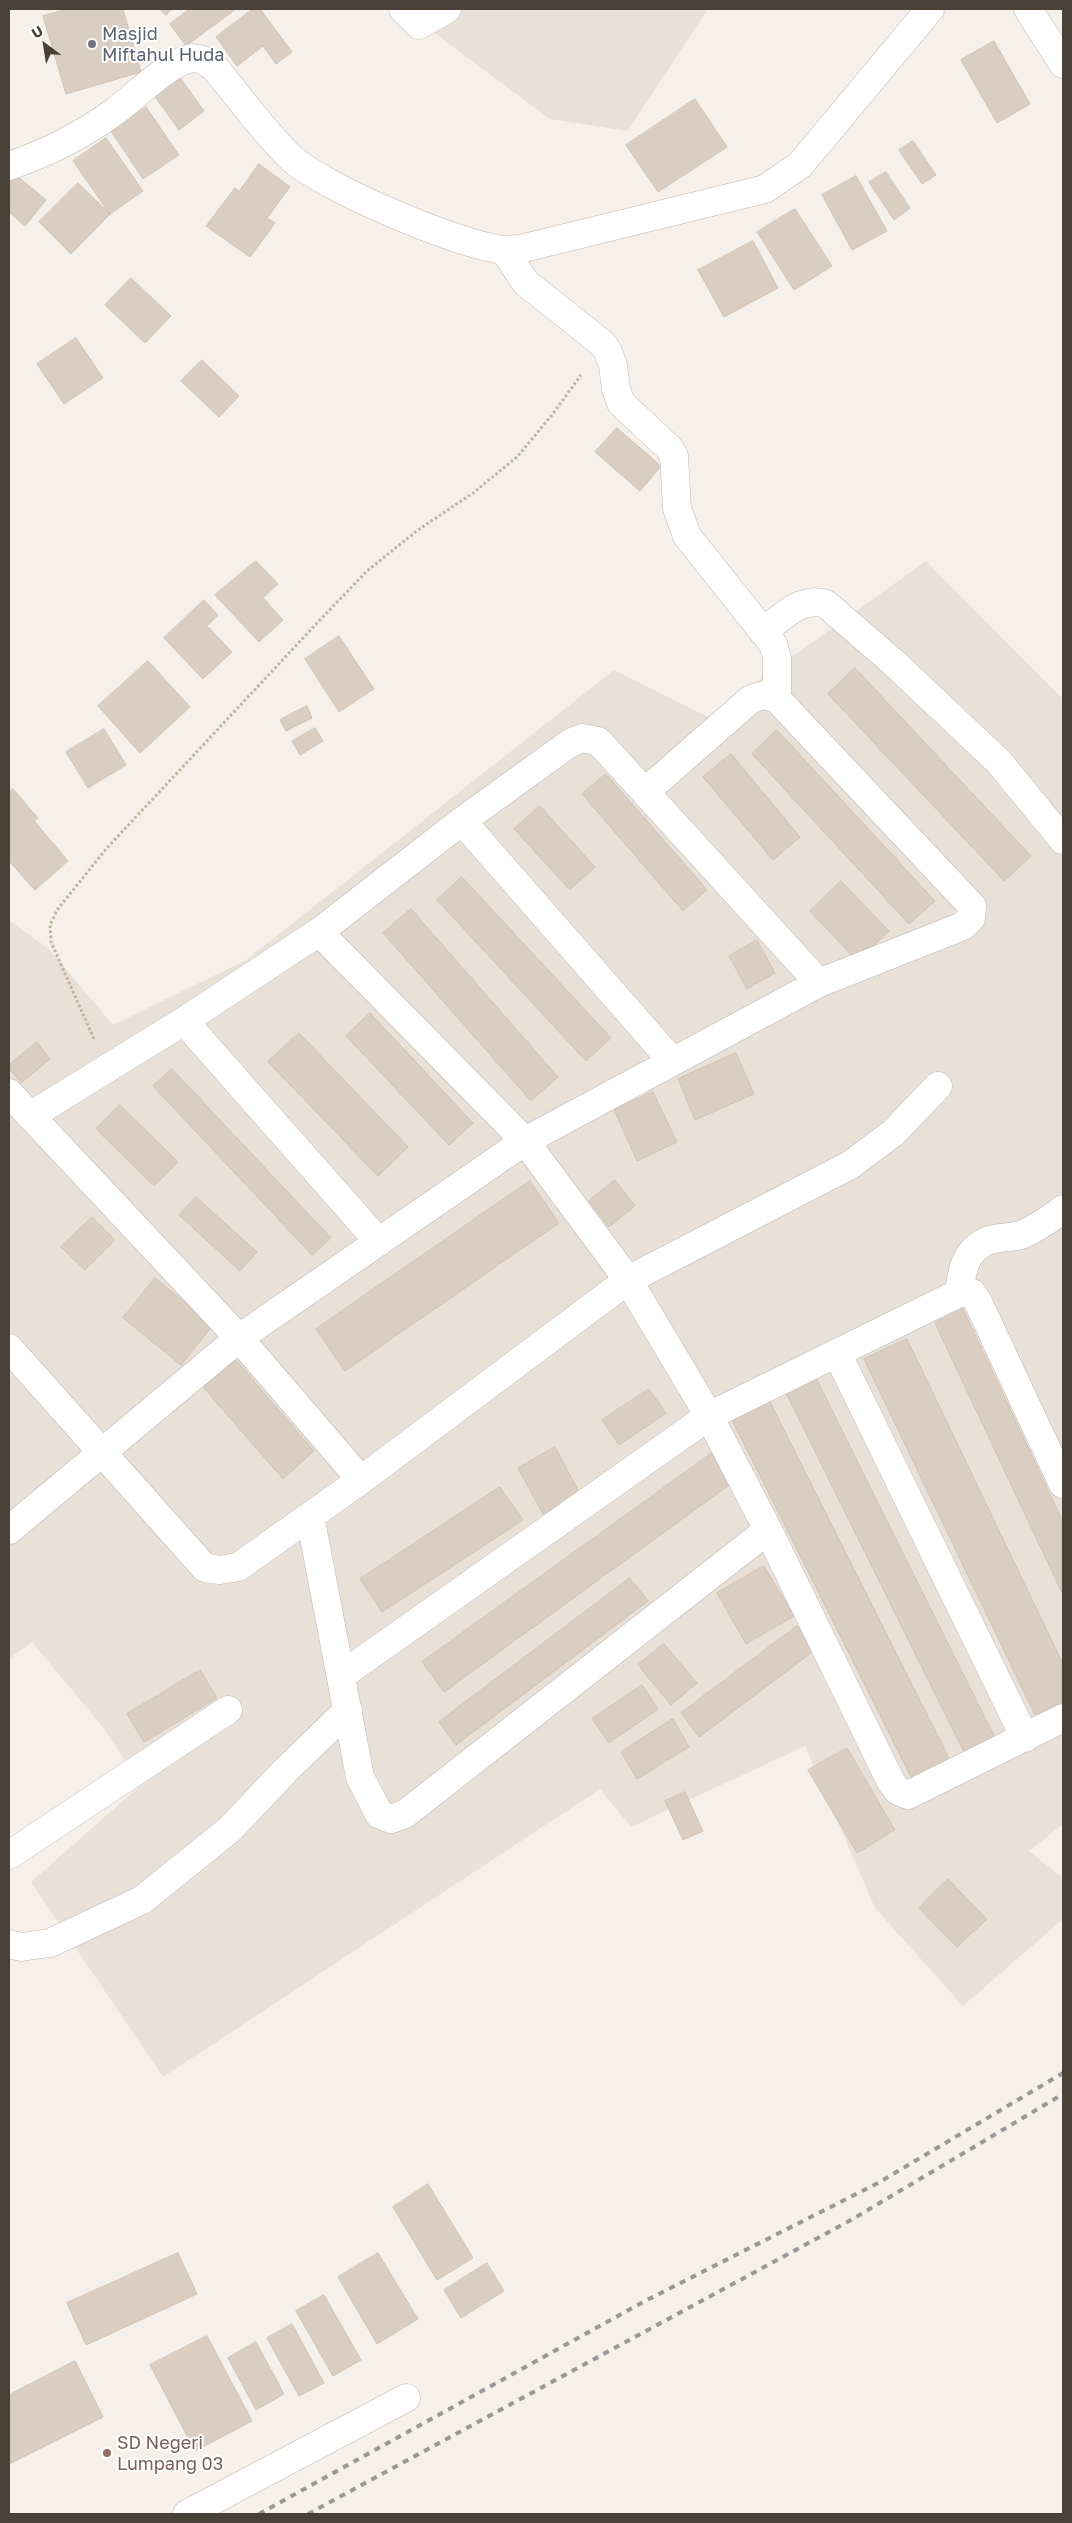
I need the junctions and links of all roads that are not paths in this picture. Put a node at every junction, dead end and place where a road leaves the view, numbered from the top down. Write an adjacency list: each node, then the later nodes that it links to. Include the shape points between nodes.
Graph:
1 (403, 9): 2 (street, via 419,25)
2 (447, 9)
3 (930, 9): 7 (street, via 800,165 780,181 765,189 524,248)
4 (1028, 9): 5 (street)
5 (1063, 64)
6 (9, 166): 7 (street, via 46,153 84,132 154,79 188,59 204,59 290,157 313,174 387,210 465,240)
7 (504, 250): 8 (street, via 526,283 603,344 613,365 616,390 622,403 674,456 677,508 687,536)
8 (763, 632): 9 (street, via 773,644 777,658); 12 (street, via 797,606 815,600 826,604 893,662 998,762)
9 (777, 699): 10 (street, via 765,695 751,699); 14 (street, via 972,906 971,918 963,926)
10 (645, 792): 11 (street, via 598,741 582,738 570,743); 14 (street)
11 (462, 821): 13 (street); 16 (street)
12 (1063, 840)
13 (319, 932): 15 (street); 20 (street)
14 (819, 983): 16 (street)
15 (184, 1021): 19 (street); 22 (street)
16 (672, 1062): 20 (street)
17 (938, 1086): 23 (street, via 893,1133 850,1165)
18 (9, 1093): 19 (street)
19 (30, 1116): 25 (street)
20 (525, 1141): 22 (street); 23 (street)
21 (1063, 1209): 24 (street, via 1034,1229 987,1241 974,1250 963,1263)
22 (379, 1242): 25 (street)
23 (628, 1280): 28 (street); 30 (street)
24 (959, 1292): 27 (street); 31 (street, via 972,1293 978,1302)
25 (239, 1338): 29 (street); 30 (street)
26 (9, 1348): 29 (street)
27 (837, 1353): 28 (street); 39 (street)
28 (708, 1416): 34 (street); 35 (street)
29 (103, 1453): 32 (street, via 205,1568 220,1570 238,1566); 33 (street)
30 (361, 1480): 32 (street)
31 (1063, 1484)
32 (310, 1516): 35 (street)
33 (9, 1530)
34 (768, 1530): 37 (street, via 405,1814 391,1819 379,1814 360,1777); 39 (street, via 898,1791 908,1795)
35 (342, 1675): 37 (street)
36 (228, 1710): 40 (street)
37 (348, 1710): 41 (street, via 230,1829 142,1900 50,1943 20,1947)
38 (1063, 1718): 39 (street)
39 (1025, 1738)
40 (9, 1855)
41 (9, 1944)
42 (406, 2398): 43 (street)
43 (187, 2514)

